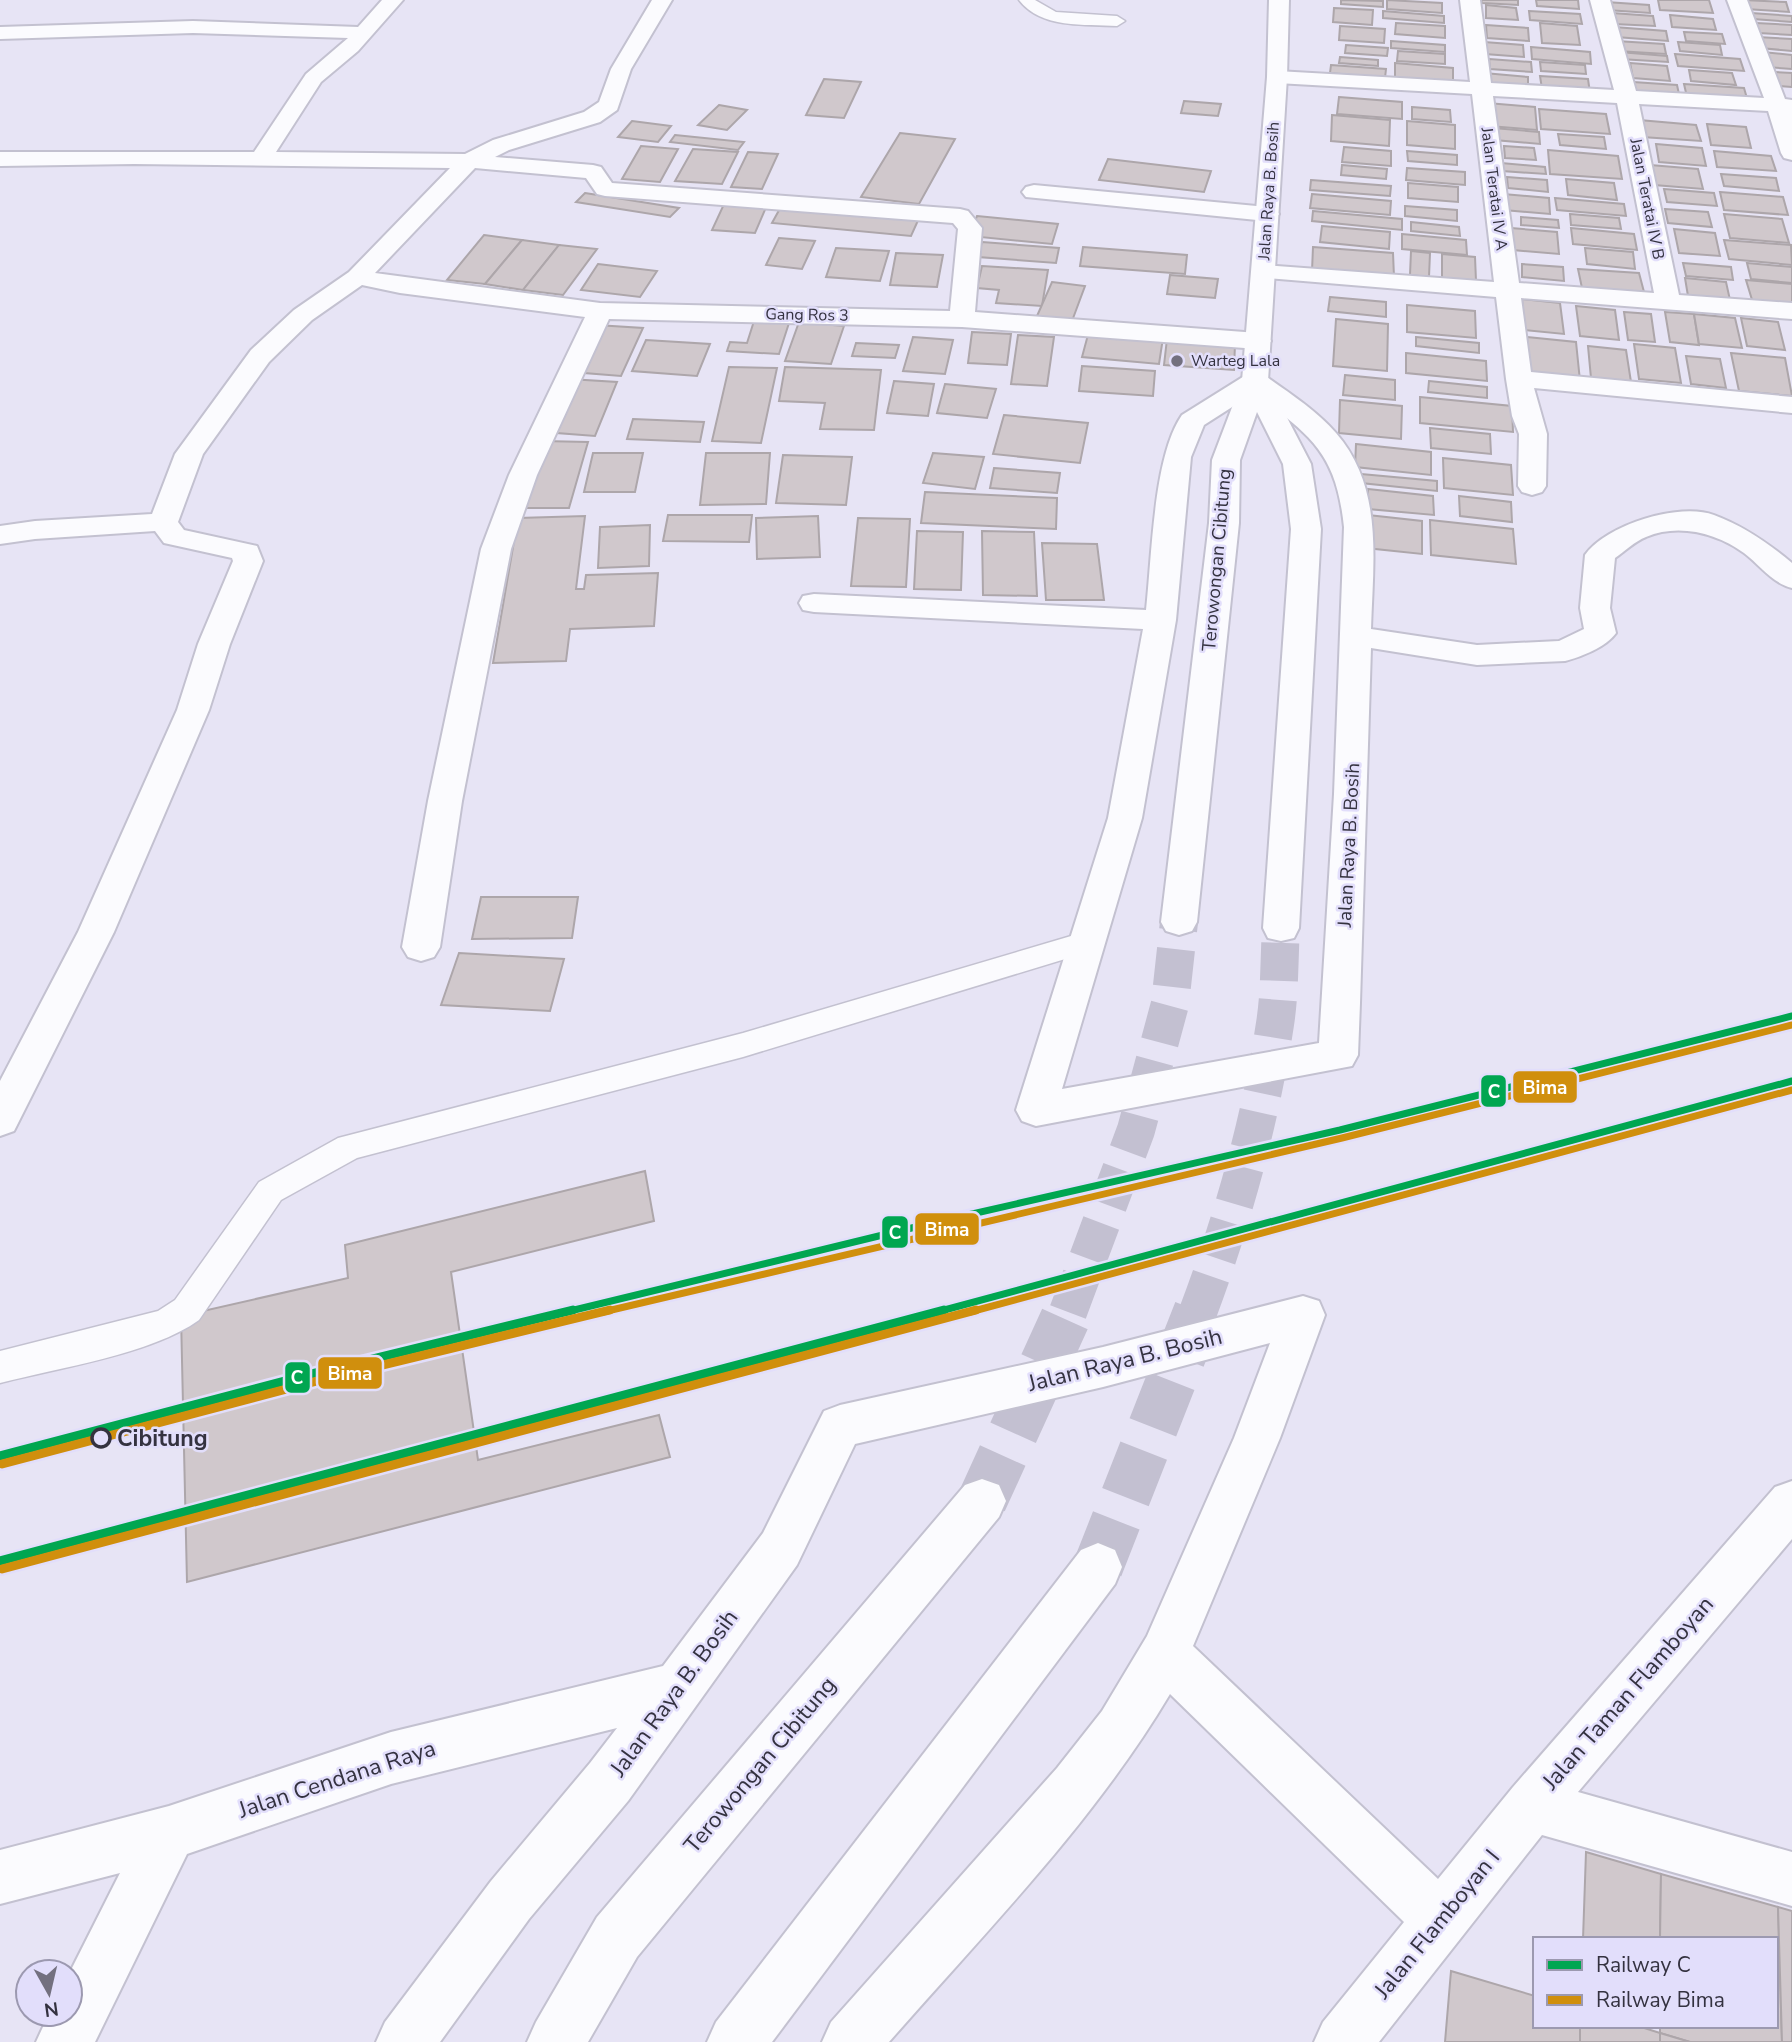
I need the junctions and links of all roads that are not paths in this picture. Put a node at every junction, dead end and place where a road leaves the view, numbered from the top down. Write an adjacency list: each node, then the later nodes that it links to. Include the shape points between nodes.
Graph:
1 (393, 0): 10 (street)
2 (662, 0): 18 (street, via 621,69 610,105 592,117 501,145)
3 (1027, 0): 8 (lane, via 1030,8 1047,16)
4 (1279, 0): 11 (street, Jalan Raya B. Bosih)
5 (1470, 0): 12 (street, Jalan Teratai IV A)
6 (1600, 0): 13 (street, Jalan Teratai IV B)
7 (1737, 0): 14 (street)
8 (1117, 21)
9 (0, 33): 10 (street, via 193,27)
10 (364, 33): 17 (street, via 313,78)
11 (1277, 77): 12 (street); 20 (street, Jalan Raya B. Bosih)
12 (1482, 89): 13 (street); 23 (street, Jalan Teratai IV A)
13 (1627, 97): 14 (street); 24 (street, Jalan Teratai IV B)
14 (1784, 105): 15 (street)
15 (1792, 153)
16 (0, 159): 17 (street)
17 (261, 159): 18 (street)
18 (469, 161): 22 (street); 27 (street, via 593,172 605,189 960,216 970,228)
19 (1034, 192): 20 (street)
20 (1267, 214): 21 (street, Jalan Raya B. Bosih)
21 (1264, 272): 23 (street); 28 (street, Jalan Raya B. Bosih)
22 (358, 277): 26 (street, Gang Ros 3); 33 (street, via 303,315 260,356 189,453)
23 (1507, 289): 24 (street); 29 (street, Jalan Teratai IV A)
24 (1668, 301): 25 (street)
25 (1792, 310)
26 (600, 311): 27 (street, Gang Ros 3); 42 (street, via 523,475 496,549 444,801)
27 (962, 318): 28 (street, Gang Ros 3)
28 (1258, 341): 30 (street, Jalan Raya B. Bosih)
29 (1519, 379): 31 (street); 32 (street, Jalan Teratai IV A, via 1533,434)
30 (1255, 381): 37 (street, Jalan Raya B. Bosih, via 1192,421 1177,457); 38 (street, Jalan Raya B. Bosih, via 1322,433 1343,465 1361,549); 39 (street, Terowongan Cibitung, via 1226,460 1224,523); 40 (street, via 1297,464 1306,529)
31 (1792, 405)
32 (1532, 486)
33 (163, 522): 34 (street); 43 (street, via 174,537 246,552 248,561 193,710 96,932)
34 (0, 535)
35 (1792, 579): 38 (street, via 1753,545 1703,521 1667,523 1636,530 1600,555 1595,608 1600,633 1565,651 1477,655)
36 (814, 603): 37 (street)
37 (1160, 620): 41 (street, Jalan Raya B. Bosih, via 1125,818)
38 (1355, 636): 41 (street, Jalan Raya B. Bosih, via 1338,1055 1036,1110)
39 (1179, 922)
40 (1281, 928)
41 (1088, 943): 44 (lane, via 743,1045 349,1147 270,1191 187,1310 170,1322)
42 (421, 947)
43 (0, 1120)
44 (0, 1367)
45 (982, 1501): 57 (street, Terowongan Cibitung, via 617,1937)
46 (1792, 1503): 50 (street, Jalan Taman Flamboyan)
47 (1098, 1567): 58 (street)
48 (1165, 1654): 49 (street, Jalan Raya B. Bosih, via 1257,1438 1303,1315 1103,1367 840,1426 780,1549); 54 (street); 59 (street, Jalan Raya B. Bosih, via 1120,1729 1076,1787)
49 (677, 1688): 51 (street, Jalan Cendana Raya, via 391,1758); 56 (street, Jalan Raya B. Bosih)
50 (1532, 1806): 53 (street, Jalan Taman Flamboyan); 54 (street, Jalan Flamboyan I)
51 (169, 1833): 52 (street, Jalan Cendana Raya); 55 (street)
52 (0, 1877)
53 (1792, 1879)
54 (1441, 1920): 60 (street, Jalan Flamboyan I)
55 (65, 2042)
56 (405, 2042)
57 (556, 2042)
58 (736, 2042)
59 (851, 2042)
60 (1343, 2042)

